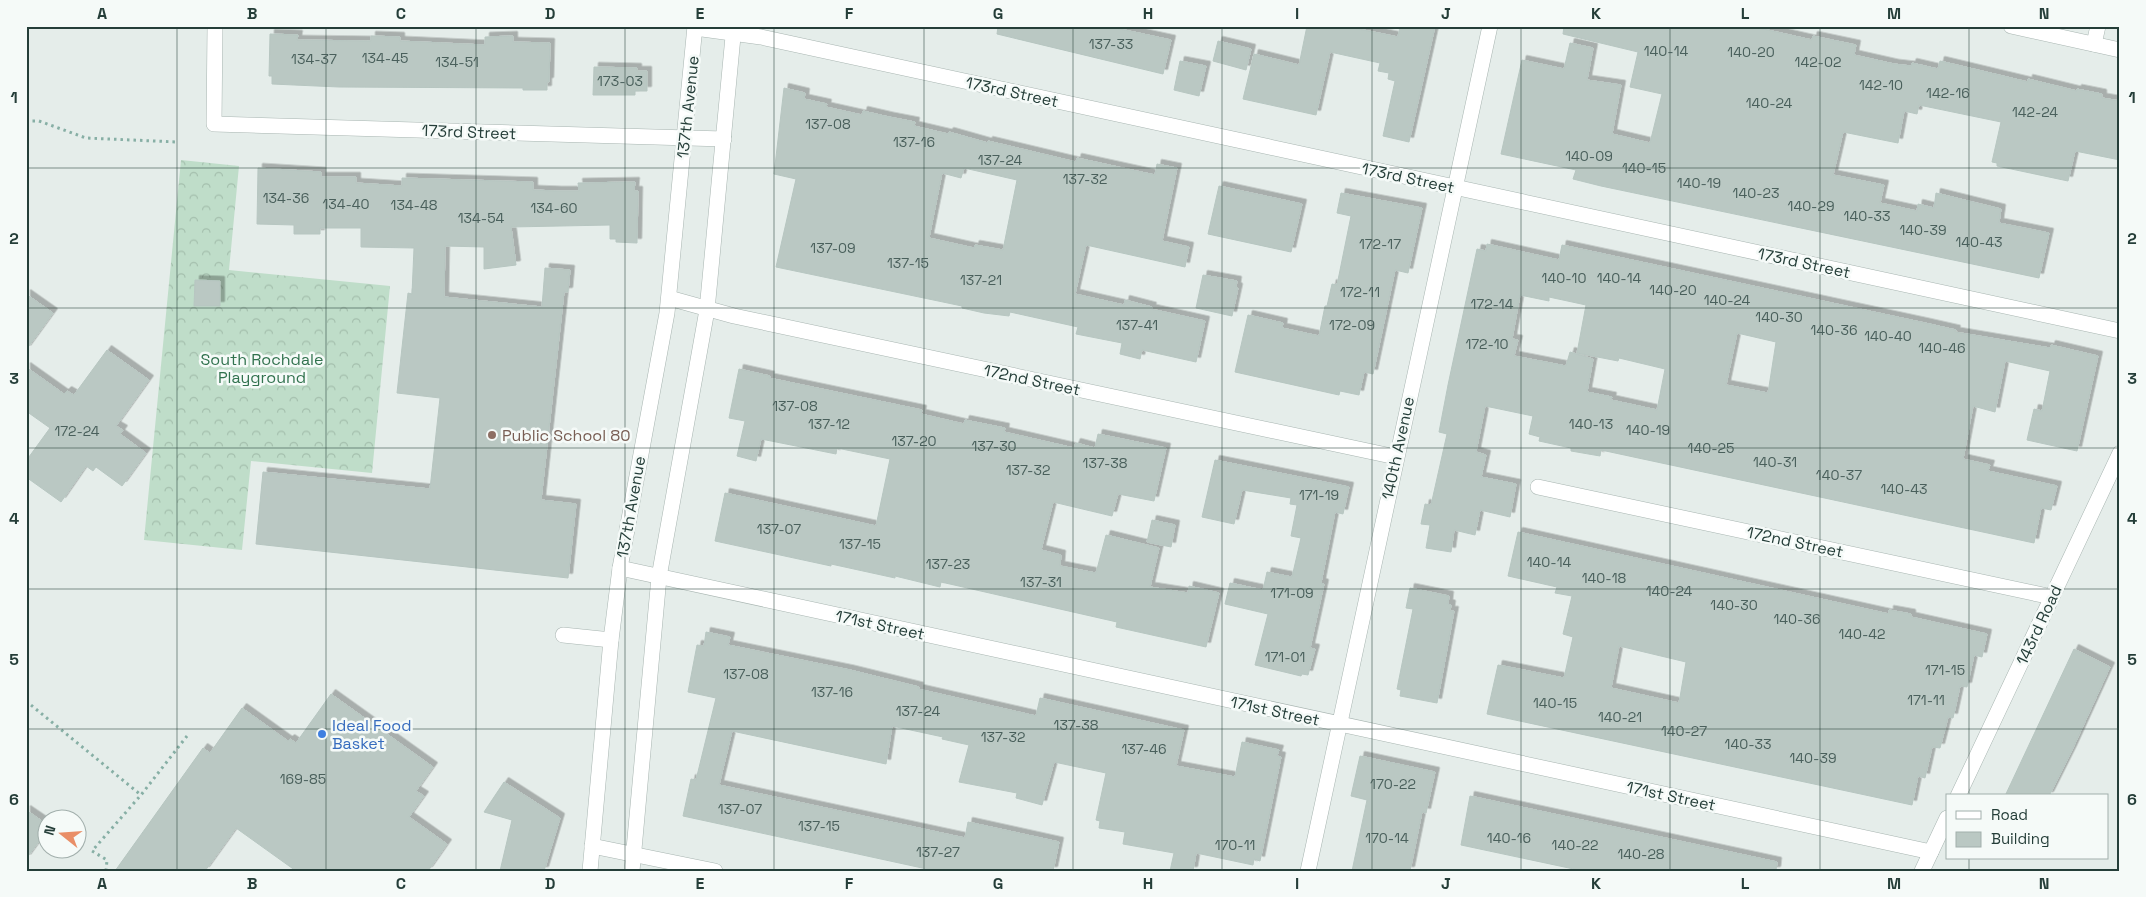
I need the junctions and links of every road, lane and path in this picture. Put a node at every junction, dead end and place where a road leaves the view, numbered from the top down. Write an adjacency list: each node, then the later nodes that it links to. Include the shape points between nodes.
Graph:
1 (215, 26): 10 (street, 173rd Street, via 214,124)
2 (1490, 26): 13 (street, 140th Avenue)
3 (2011, 26): 7 (street)
4 (2098, 26): 7 (street)
5 (695, 27): 6 (street, 173rd Street); 10 (street, 137th Avenue)
6 (734, 29): 11 (street); 13 (street, 173rd Street)
7 (2094, 44): 8 (street)
8 (2120, 50)
9 (26, 121): 12 (path, via 39,121 86,138)
10 (685, 138): 11 (street, 173rd Street); 14 (street, 137th Avenue)
11 (724, 139): 15 (street)
12 (177, 142)
13 (1455, 188): 16 (street, 173rd Street); 18 (street, 140th Avenue)
14 (669, 298): 15 (street, 172nd Street); 20 (street, 137th Avenue)
15 (707, 310): 18 (street, 172nd Street); 21 (street)
16 (2120, 331)
17 (2120, 453): 22 (street, 143rd Road)
18 (1396, 456): 26 (street, 140th Avenue)
19 (1538, 487): 22 (street, 172nd Street)
20 (620, 568): 21 (street, 171st Street); 24 (street, 137th Avenue)
21 (658, 577): 26 (street, 171st Street); 33 (street)
22 (2052, 597): 28 (street, 143rd Road)
23 (563, 635): 24 (street)
24 (611, 640): 31 (street, 137th Avenue)
25 (26, 702): 29 (path)
26 (1339, 725): 32 (street, 171st Street); 38 (street, 140th Avenue)
27 (187, 736): 29 (path)
28 (1959, 794)
29 (141, 795): 34 (path, via 92,851 106,860)
30 (1946, 820): 32 (street)
31 (592, 846): 33 (street); 35 (street, 137th Avenue)
32 (1931, 852): 39 (street)
33 (633, 853): 36 (street); 37 (street)
34 (106, 871)
35 (590, 871)
36 (632, 871)
37 (715, 871)
38 (1308, 871)
39 (1922, 871)

